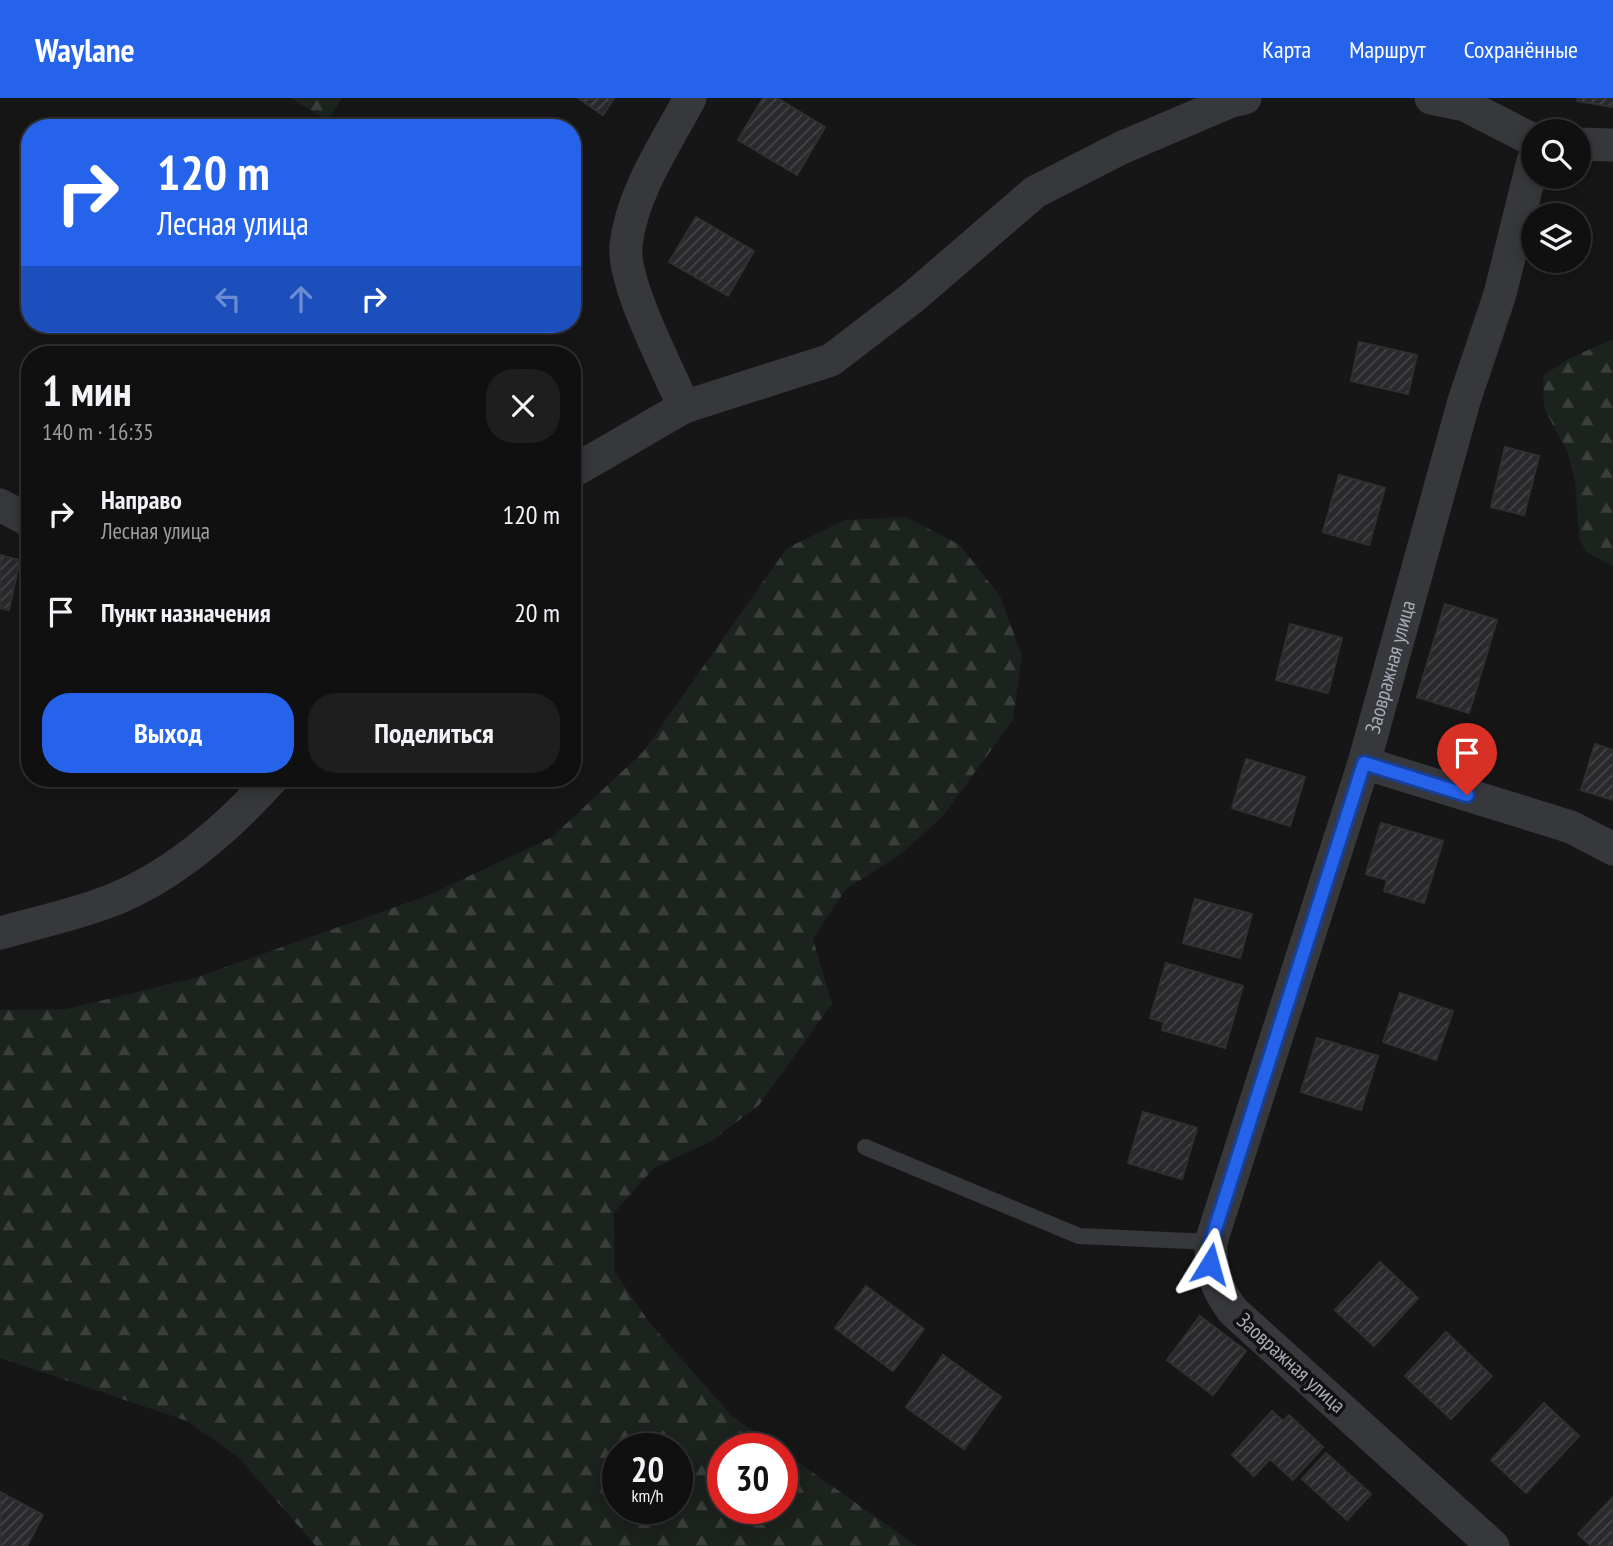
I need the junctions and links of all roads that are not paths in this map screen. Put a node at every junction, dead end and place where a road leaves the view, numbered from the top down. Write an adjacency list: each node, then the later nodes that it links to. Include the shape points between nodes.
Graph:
1 (690, 98): 8 (street, via 640,191 625,247 633,287)
2 (1245, 98): 8 (street, via 1121,148 1035,192 912,298 831,360)
3 (1431, 98): 4 (street, via 1465,105)
4 (1521, 134)
5 (1591, 144): 6 (street)
6 (1613, 145)
7 (1526, 189): 12 (street, Заовражная улица)
8 (684, 407): 9 (street)
9 (581, 467)
10 (0, 505): 11 (street)
11 (21, 516)
12 (1364, 763): 14 (street, via 1571,827); 17 (street, Заовражная улица)
13 (265, 787): 15 (street, via 231,824 166,871 102,904)
14 (1613, 849)
15 (0, 933)
16 (865, 1147): 17 (lane, via 1079,1236)
17 (1211, 1242): 18 (street, Заовражная улица, via 1210,1264 1218,1290 1233,1311)
18 (1493, 1546)

